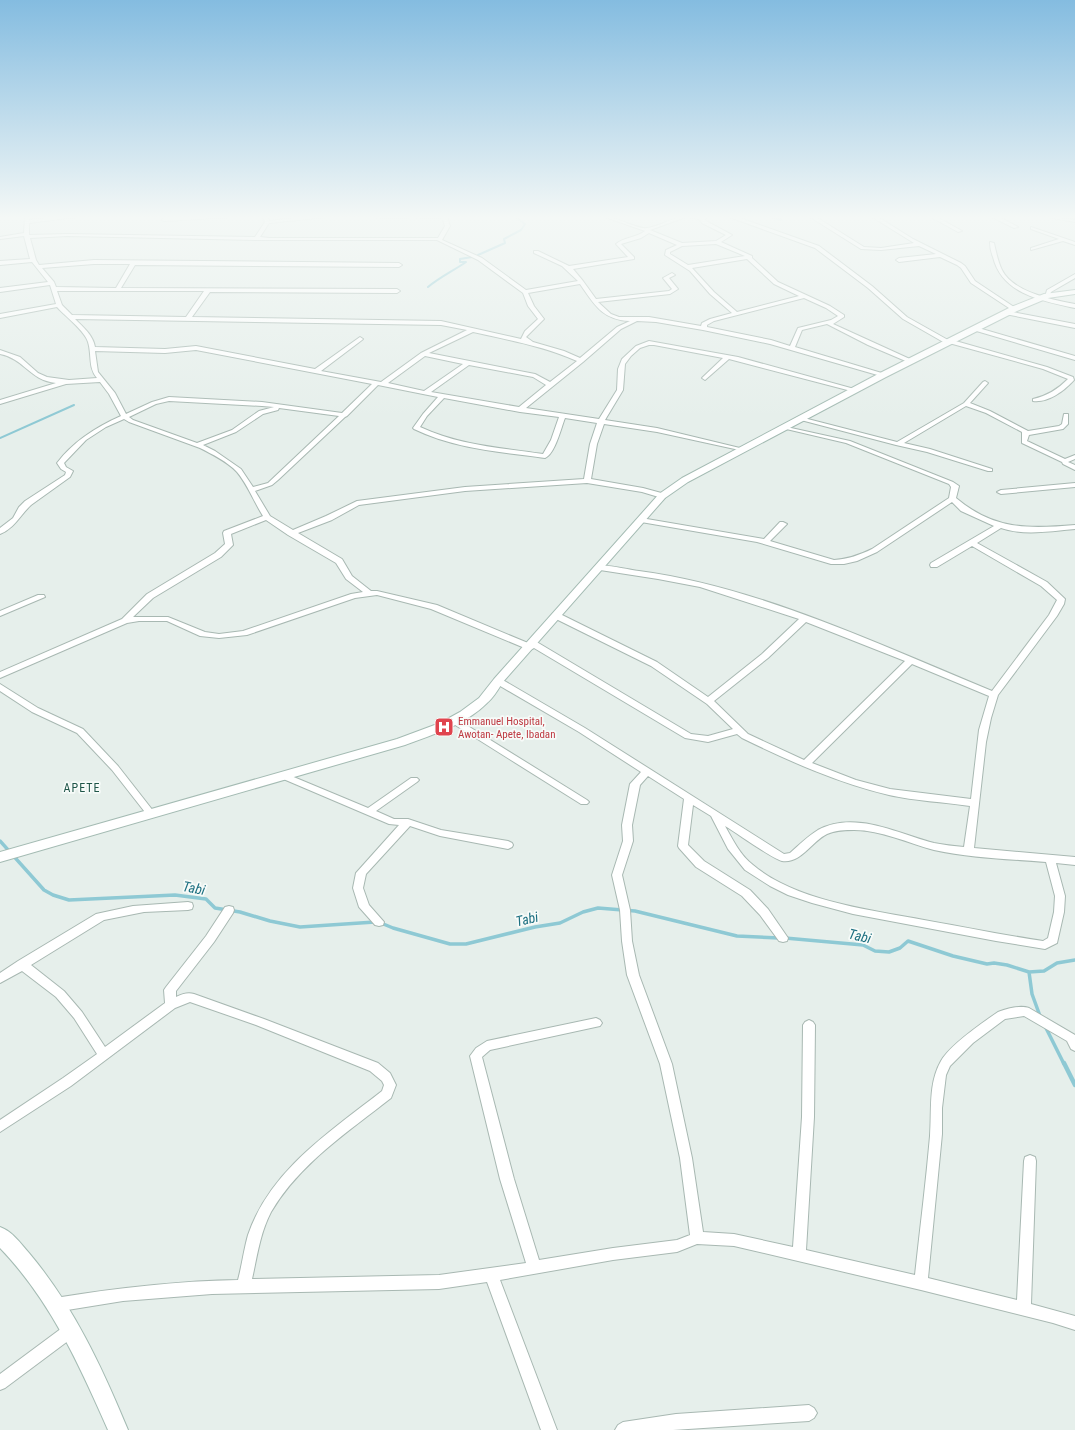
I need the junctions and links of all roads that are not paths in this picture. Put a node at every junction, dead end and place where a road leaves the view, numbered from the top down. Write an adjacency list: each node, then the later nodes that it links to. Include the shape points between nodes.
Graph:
1 (121, 284): 13 (street)
2 (514, 284): 17 (street)
3 (571, 284): 17 (street)
4 (581, 284): 21 (street)
5 (671, 284): 21 (street, via 675,289 670,292)
6 (704, 284): 25 (street)
7 (778, 284): 19 (street)
8 (866, 284): 36 (street, via 905,318)
9 (975, 284): 24 (street)
10 (1013, 284): 20 (street, via 1023,291)
11 (1062, 284): 20 (street)
12 (53, 286): 13 (street); 14 (street); 22 (street)
13 (118, 289): 15 (street)
14 (0, 290)
15 (208, 290): 16 (street); 28 (street)
16 (397, 292)
17 (526, 292): 37 (street, via 528,302 541,319 524,334 523,338)
18 (1075, 292): 20 (main road)
19 (806, 296): 25 (street); 30 (street, via 842,316)
20 (1043, 297): 23 (street); 24 (main road)
21 (594, 301): 29 (street, via 606,313 616,318)
22 (59, 305): 26 (street); 27 (street)
23 (1075, 306)
24 (1010, 311): 31 (street); 33 (main road)
25 (735, 313): 32 (street, via 708,321)
26 (0, 316)
27 (70, 318): 28 (street); 39 (street, via 84,331)
28 (188, 319): 34 (street, via 432,322)
29 (641, 319): 32 (street); 44 (street, via 619,328)
30 (833, 321): 38 (street, via 800,330); 45 (street, via 829,324)
31 (1075, 326)
32 (704, 328): 38 (street)
33 (975, 329): 36 (main road); 43 (street)
34 (472, 330): 37 (street); 41 (street)
35 (360, 339): 47 (street)
36 (949, 342): 45 (main road); 58 (street, via 1045,368 1071,378 1055,393)
37 (531, 343): 44 (street, via 562,352)
38 (792, 348): 48 (street)
39 (93, 349): 47 (street, via 166,351 196,348); 50 (street, via 95,372)
40 (0, 352): 51 (street, via 18,357 40,377)
41 (423, 354): 46 (street); 53 (street)
42 (728, 357): 49 (street); 55 (street); 68 (street, via 654,343 643,344 623,362 620,390)
43 (1075, 358)
44 (581, 361): 54 (street)
45 (910, 361): 48 (main road)
46 (468, 363): 54 (street, via 535,376); 56 (street)
47 (317, 371): 53 (street)
48 (883, 375): 55 (main road)
49 (705, 378)
50 (101, 380): 51 (street); 65 (street, via 112,393)
51 (69, 381): 59 (street)
52 (985, 383): 60 (street)
53 (380, 384): 56 (street); 63 (street)
54 (550, 385): 62 (street)
55 (855, 390): 67 (main road)
56 (425, 393): 57 (street)
57 (442, 396): 62 (street); 66 (street, via 416,428 455,441 494,448 545,456 554,440)
58 (1035, 400)
59 (0, 402)
60 (966, 404): 70 (street, via 988,412); 71 (street)
61 (286, 407): 63 (street); 65 (street, via 175,399 154,403); 72 (street, via 261,412 238,430)
62 (520, 410): 66 (street)
63 (345, 415): 80 (street, via 270,484)
64 (1066, 415): 70 (street, via 1062,428)
65 (124, 416): 72 (street, via 131,421); 89 (street, via 84,439 60,463 63,468 70,470 68,476 28,503 16,519)
66 (562, 416): 68 (street)
67 (800, 419): 69 (main road); 71 (street)
68 (601, 421): 73 (street, via 686,436); 78 (street, via 593,443)
69 (784, 427): 73 (main road); 83 (street, via 848,442 944,480 956,486)
70 (1026, 433): 75 (street, via 1024,442)
71 (898, 444): 77 (street, via 920,448)
72 (197, 445): 80 (street, via 233,464)
73 (742, 450): 82 (main road, via 685,480)
74 (1075, 457): 75 (street)
75 (1065, 461): 76 (street)
76 (1075, 468)
77 (990, 470)
78 (587, 481): 82 (street, via 643,490); 90 (street, via 465,489 364,501)
79 (1075, 484): 81 (street)
80 (251, 490): 84 (street)
81 (1001, 492)
82 (662, 496): 85 (main road)
83 (952, 498): 87 (street, via 964,509); 91 (street, via 878,549 849,562 834,562)
84 (267, 517): 90 (street); 100 (street, via 227,533 229,545 150,596)
85 (641, 520): 91 (street); 94 (main road)
86 (784, 524): 91 (street)
87 (1000, 526): 88 (street, via 1018,529); 92 (street)
88 (1075, 527)
89 (0, 532)
90 (291, 533): 95 (street, via 339,561 350,577)
91 (765, 542)
92 (972, 543): 93 (street); 106 (street, via 1044,584 1061,599 1053,616)
93 (934, 565)
94 (600, 568): 98 (main road); 99 (street, via 715,588)
95 (368, 593): 100 (street, via 229,636 203,634 168,619); 101 (street, via 434,607)
96 (41, 597): 97 (street)
97 (0, 614)
98 (557, 616): 101 (main road); 107 (street, via 654,664)
99 (804, 619): 102 (street); 107 (street, via 765,656)
100 (125, 621): 103 (street)
101 (531, 645): 104 (main road); 109 (street, via 688,736 709,740)
102 (910, 661): 106 (street); 110 (street)
103 (0, 675)
104 (498, 681): 108 (main road, via 484,700); 111 (street)
105 (0, 687): 118 (street, via 35,710 80,731 115,768)
106 (994, 695): 116 (street, via 987,713)
107 (708, 701): 109 (street)
108 (455, 721): 112 (main road, via 401,742); 115 (street)
109 (739, 730): 110 (street, via 752,739)
110 (806, 763): 116 (street, via 853,782 890,792)
111 (647, 771): 114 (street); 140 (street, via 635,784 626,824 628,841 617,875 625,910 633,975 666,1064 686,1158)
112 (284, 776): 117 (street); 118 (main road)
113 (414, 780): 117 (street)
114 (689, 798): 119 (street); 129 (street, via 683,846 700,864 746,893)
115 (584, 802)
116 (976, 803): 122 (street)
117 (368, 812): 120 (street, via 393,822)
118 (151, 814): 123 (main road)
119 (714, 814): 122 (street, via 787,858 794,856 817,835 844,827 863,827 946,849); 124 (street, via 737,856 756,873 784,888 852,909 1045,945 1053,940 1060,896)
120 (408, 822): 121 (street, via 440,833); 128 (street, via 361,873 358,888 364,907)
121 (508, 845)
122 (969, 851): 124 (street)
123 (0, 857)
124 (1050, 859): 125 (street)
125 (1075, 861)
126 (188, 906): 130 (street, via 157,906 100,917)
127 (229, 910): 132 (street, via 170,990)
128 (379, 922)
129 (783, 938)
130 (22, 964): 131 (street); 136 (street, via 60,994 78,1015)
131 (0, 979)
132 (171, 1005): 136 (street); 145 (street, via 190,997 260,1022 374,1067 390,1085 386,1094 311,1154 289,1177 266,1209 255,1235)
133 (596, 1022): 142 (street, via 487,1046 476,1056 507,1179)
134 (809, 1025): 141 (street, via 808,1125)
135 (1075, 1046): 144 (street, via 1071,1038 1025,1011 1002,1015 969,1040 946,1063 940,1075 936,1108 936,1134)
136 (104, 1055): 137 (street)
137 (0, 1127)
138 (1030, 1161): 147 (street)
139 (0, 1235): 146 (main road, via 15,1250)
140 (697, 1238): 141 (street, via 734,1240); 142 (street, via 677,1246)
141 (799, 1256): 144 (street)
142 (534, 1267): 143 (street)
143 (492, 1275): 145 (street, via 439,1282); 153 (street)
144 (920, 1283): 147 (street)
145 (244, 1286): 146 (street, via 171,1289)
146 (55, 1305): 149 (main road)
147 (1024, 1309): 148 (street)
148 (1075, 1323)
149 (71, 1330): 150 (street); 152 (main road)
150 (0, 1383)
151 (809, 1413): 154 (street, via 676,1422)
152 (118, 1430)
153 (549, 1430)
154 (623, 1430)

